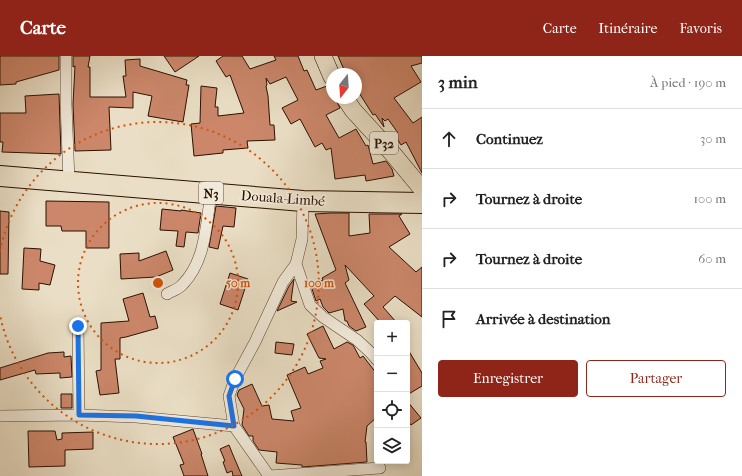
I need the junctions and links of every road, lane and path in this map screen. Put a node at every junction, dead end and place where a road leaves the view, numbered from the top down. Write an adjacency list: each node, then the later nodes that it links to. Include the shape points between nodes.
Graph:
1 (66, 56): 6 (street)
2 (323, 56): 3 (main road)
3 (328, 68)
4 (350, 104): 7 (main road, P32)
5 (0, 176): 6 (highway, Douala-Limbé / N3)
6 (69, 181): 8 (highway, Douala-Limbé / N3)
7 (422, 189)
8 (211, 193): 9 (highway, Douala-Limbé / N3); 12 (street, via 203,245 195,268 182,286)
9 (303, 201): 10 (highway, Douala-Limbé / N3); 11 (street, via 302,239)
10 (422, 203)
11 (296, 264): 14 (street, via 310,305 357,340); 17 (street, via 283,282 235,379 229,396)
12 (167, 294)
13 (78, 326): 15 (street)
14 (374, 357)
15 (79, 415): 16 (street); 17 (street, via 136,416)
16 (0, 416)
17 (234, 426): 19 (street)
18 (380, 468): 19 (street)
19 (269, 476)

